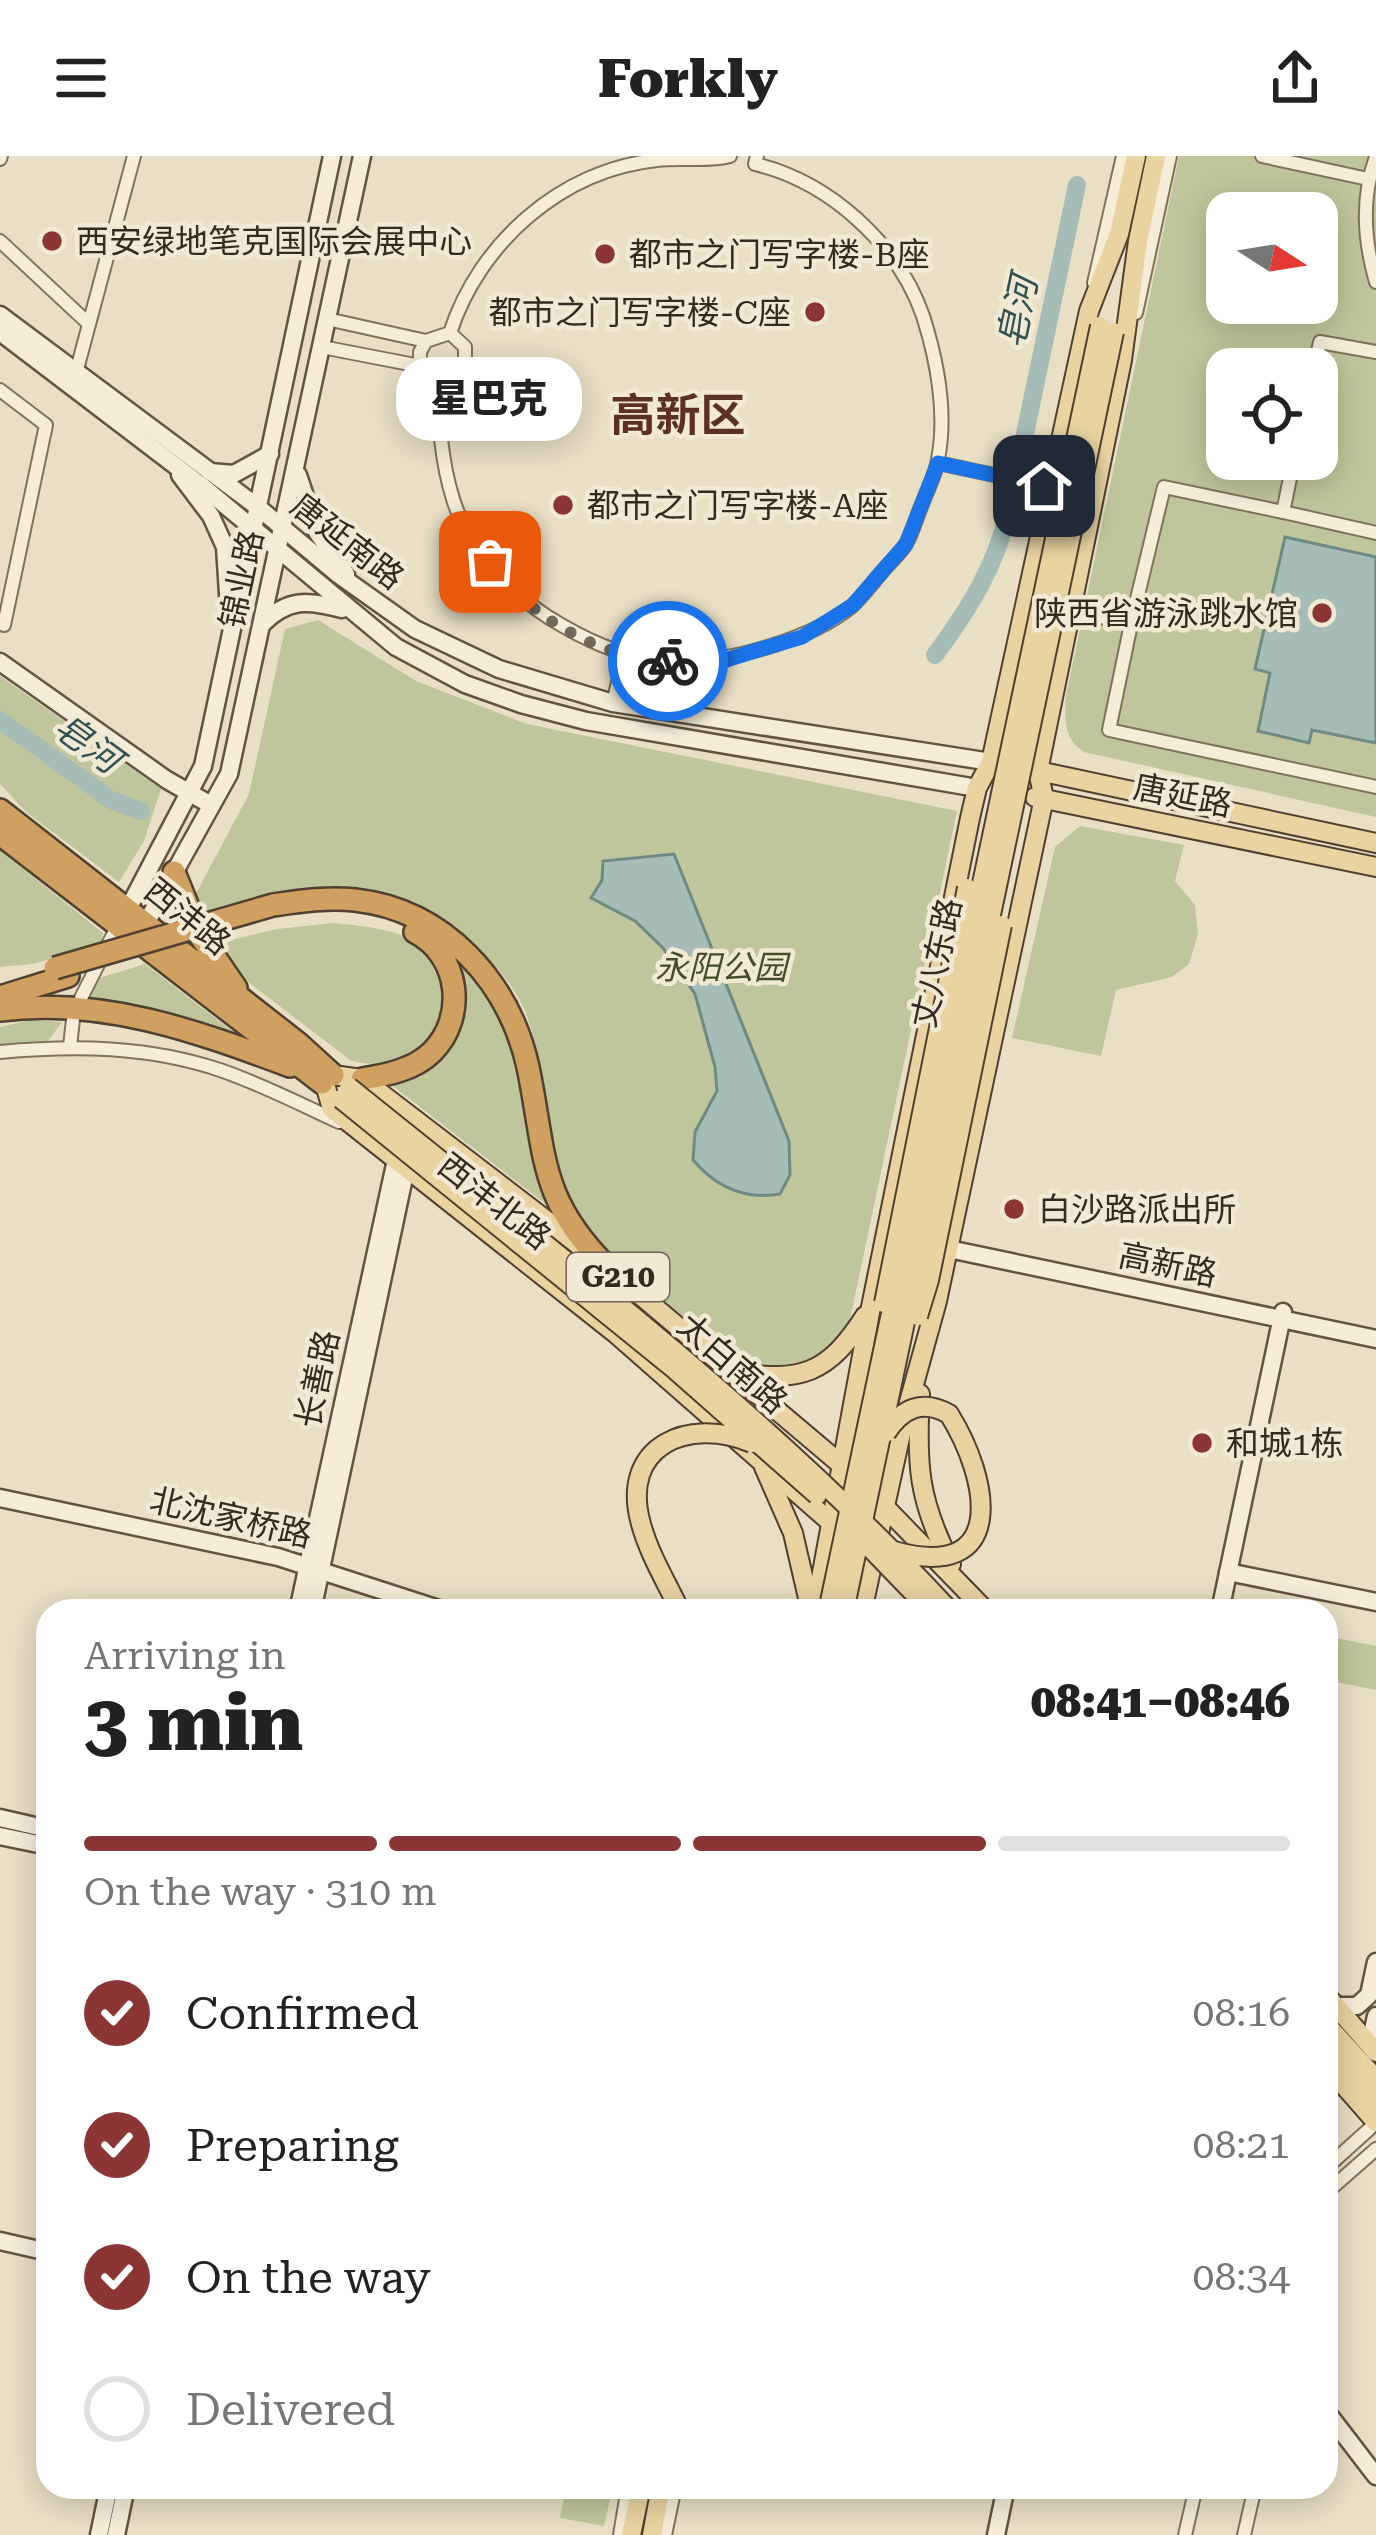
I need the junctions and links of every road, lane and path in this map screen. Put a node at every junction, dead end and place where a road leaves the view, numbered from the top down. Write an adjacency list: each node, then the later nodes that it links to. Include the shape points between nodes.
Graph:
1 (134, 156): 18 (street)
2 (332, 156): 31 (main road, 锦业路)
3 (362, 156): 17 (main road, 锦业路)
4 (1123, 156): 19 (street, via 1100,244)
5 (1136, 156): 13 (main road)
6 (1156, 156): 13 (main road)
7 (1170, 156): 26 (street)
8 (1262, 156): 12 (street)
9 (729, 157): 11 (street); 21 (street, via 637,164 559,194 484,261)
10 (1376, 158): 12 (street)
11 (756, 160): 32 (street, via 841,204 901,267 935,354)
12 (1368, 179): 15 (street, via 1366,246)
13 (1128, 237): 19 (main road); 26 (main road)
14 (0, 241): 18 (street)
15 (1376, 282)
16 (0, 315): 28 (main road, 唐延南路)
17 (328, 319): 22 (street); 23 (main road, 锦业路)
18 (89, 323): 28 (street)
19 (1101, 323): 37 (main road); 94 (main road, 丈八东路, bridge)
20 (0, 332): 33 (main road, 唐延南路)
21 (450, 333): 22 (street); 29 (street, via 465,347 465,371)
22 (425, 341): 27 (street)
23 (322, 347): 27 (street); 34 (main road, 锦业路)
24 (1319, 348): 25 (street, via 1320,342)
25 (1376, 352)
26 (1122, 361): 46 (main road)
27 (420, 366): 29 (street)
28 (76, 373): 35 (main road, 唐延南路)
29 (437, 382): 52 (street, via 445,467 470,536 528,604)
30 (0, 390): 49 (street, via 46,425)
31 (270, 454): 35 (main road, via 234,474); 38 (main road, 锦业路)
32 (938, 463): 37 (street); 53 (street, via 906,544 853,605 802,637 720,662)
33 (173, 464): 40 (main road, 唐延南路); 51 (main road, via 225,548)
34 (296, 466): 41 (main road, 锦业路); 44 (main road, via 316,532)
35 (210, 472): 38 (main road, 唐延南路)
36 (1290, 480): 39 (street)
37 (1050, 487): 57 (main road)
38 (259, 508): 40 (main road, 锦业路); 41 (main road, 唐延南路)
39 (1283, 512): 42 (street); 50 (street, via 1164,487)
40 (255, 529): 43 (main road, 唐延南路); 45 (main road, 锦业路)
41 (283, 529): 43 (main road, 锦业路); 44 (main road, 唐延南路)
42 (1376, 533)
43 (278, 551): 47 (main road, 唐延南路); 48 (main road, 锦业路)
44 (353, 585): 55 (main road, 唐延南路, via 415,629 500,669)
45 (239, 602): 48 (main road); 51 (main road, 锦业路)
46 (1070, 610): 50 (street); 58 (main road)
47 (351, 611): 48 (main road, via 297,601); 60 (main road, 唐延南路, via 395,647 521,704)
48 (263, 616): 63 (main road, 锦业路, via 229,774)
49 (0, 623)
50 (1131, 624): 59 (street, via 1109,730)
51 (229, 645): 61 (main road, 锦业路, via 202,766)
52 (625, 653): 53 (street); 55 (street)
53 (650, 660): 56 (street)
54 (0, 662): 61 (main road)
55 (613, 703): 56 (main road, 唐延南路)
56 (643, 708): 57 (main road, 唐延南路)
57 (991, 762): 58 (main road, 唐延路); 60 (main road)
58 (1038, 771): 62 (main road); 66 (main road, 唐延路)
59 (1376, 787)
60 (977, 788): 62 (main road, 唐延路); 67 (main road)
61 (188, 792): 63 (main road); 72 (main road, 锦业路)
62 (1044, 798): 68 (main road, 唐延路); 69 (main road)
63 (211, 805): 70 (main road, 锦业路)
64 (0, 810): 72 (highway, 西沣路)
65 (0, 834): 72 (highway, 西沣路, via 101,915)
66 (1376, 842)
67 (964, 847): 88 (main road); 94 (main road, bridge, via 967,888 887,1274)
68 (1376, 866)
69 (1028, 870): 86 (main road); 94 (main road, bridge, via 1003,925 929,1280)
70 (174, 872): 73 (main road, 锦业路); 78 (highway, via 199,934)
71 (274, 912): 74 (highway, bridge); 83 (highway, via 374,917 428,939 443,955 453,1012 431,1053 411,1066); 87 (highway, via 318,899 384,907 446,936 486,972 516,1027 553,1192 575,1236)
72 (123, 916): 73 (highway, 西沣路); 77 (street); 83 (highway, 西沣路)
73 (145, 925): 78 (highway, 西沣路)
74 (61, 972): 75 (highway); 76 (highway)
75 (0, 981)
76 (0, 997)
77 (81, 998)
78 (247, 1004): 83 (highway, 西沣路)
79 (0, 1010): 83 (highway, via 74,1008 156,1019)
80 (74, 1020): 81 (street)
81 (70, 1046): 82 (street); 84 (street, via 181,1059)
82 (0, 1052)
83 (337, 1083): 84 (main road, 西沣北路, via 332,1109); 87 (main road, 西沣北路 / G210); 95 (main road, 太白南路, bridge, via 674,1368); 101 (main road, 太白南路, bridge, via 698,1370)
84 (360, 1131): 85 (main road, 西沣北路)
85 (401, 1164): 95 (main road, 西沣北路); 104 (main road, 长善路)
86 (950, 1244): 89 (main road, 高新路); 92 (main road)
87 (606, 1266): 93 (main road, 西沣北路 / G210)
88 (871, 1307): 93 (main road, via 846,1346 810,1372 790,1378); 97 (main road)
89 (1282, 1313): 90 (main road, 高新路); 91 (main road, 高新路); 105 (main road)
90 (1376, 1328)
91 (1376, 1339)
92 (922, 1358): 99 (main road); 106 (main road, via 916,1450 923,1502)
93 (731, 1371): 97 (main road, 西沣北路 / G210)
94 (878, 1420): 96 (main road, 丈八东路, bridge); 103 (main road, 丈八东路, bridge)
95 (761, 1452): 100 (main road, 西沣北路); 110 (main road, bridge, via 734,1435 690,1431 651,1457 637,1502 641,1527); 111 (main road); 118 (main road, 太白南路, bridge, via 840,1516)
96 (877, 1455): 101 (main road, bridge, via 900,1415 937,1407 959,1431 983,1497 976,1533 962,1550 920,1558); 115 (main road, 丈八东路, bridge)
97 (844, 1465): 99 (main road, 西沣北路 / G210); 100 (main road)
98 (0, 1498): 104 (main road, 北沈家桥路)
99 (885, 1507): 102 (main road); 106 (main road)
100 (832, 1523): 102 (main road, 西沣北路); 112 (main road)
101 (894, 1551): 119 (main road, 太白南路, bridge)
102 (873, 1562): 116 (main road); 117 (main road)
103 (838, 1565): 113 (main road, bridge); 114 (main road, 丈八东路, bridge)
104 (315, 1566): 107 (main road, 长善路); 108 (main road, 长善路); 109 (main road, 北沈家桥路)
105 (1228, 1573): 121 (main road); 122 (main road)
106 (961, 1584): 120 (main road)
107 (303, 1599)
108 (313, 1599)
109 (410, 1599)
110 (674, 1599)
111 (812, 1599)
112 (817, 1599)
113 (821, 1599)
114 (831, 1599)
115 (847, 1599)
116 (865, 1599)
117 (908, 1599)
118 (920, 1599)
119 (939, 1599)
120 (975, 1599)
121 (1223, 1599)
122 (1376, 1602)
123 (0, 1819): 124 (main road)
124 (36, 1826)
125 (0, 1836): 126 (main road)
126 (36, 1844)
127 (1376, 1962): 128 (main road, via 1369,1995)
128 (1338, 2008)
129 (1376, 2016): 132 (main road)
130 (1338, 2017): 132 (main road)
131 (1338, 2022): 135 (main road)
132 (1373, 2048)
133 (1338, 2056): 136 (main road)
134 (1338, 2079): 137 (main road)
135 (1376, 2079)
136 (1376, 2098)
137 (1376, 2122): 139 (street)
138 (1376, 2149): 140 (street)
139 (1338, 2157)
140 (1338, 2183)
141 (0, 2241): 142 (main road)
142 (36, 2249)
143 (1338, 2427): 144 (main road)
144 (1376, 2476)
145 (108, 2499): 154 (main road)
146 (124, 2499): 155 (main road)
147 (626, 2499): 156 (street)
148 (638, 2499): 157 (main road)
149 (660, 2499): 158 (main road)
150 (672, 2499): 159 (street)
151 (1004, 2499): 160 (main road)
152 (1194, 2499): 161 (street)
153 (1252, 2499): 162 (street)
154 (100, 2535)
155 (116, 2535)
156 (620, 2535)
157 (631, 2535)
158 (652, 2535)
159 (665, 2535)
160 (996, 2535)
161 (1186, 2535)
162 (1244, 2535)

